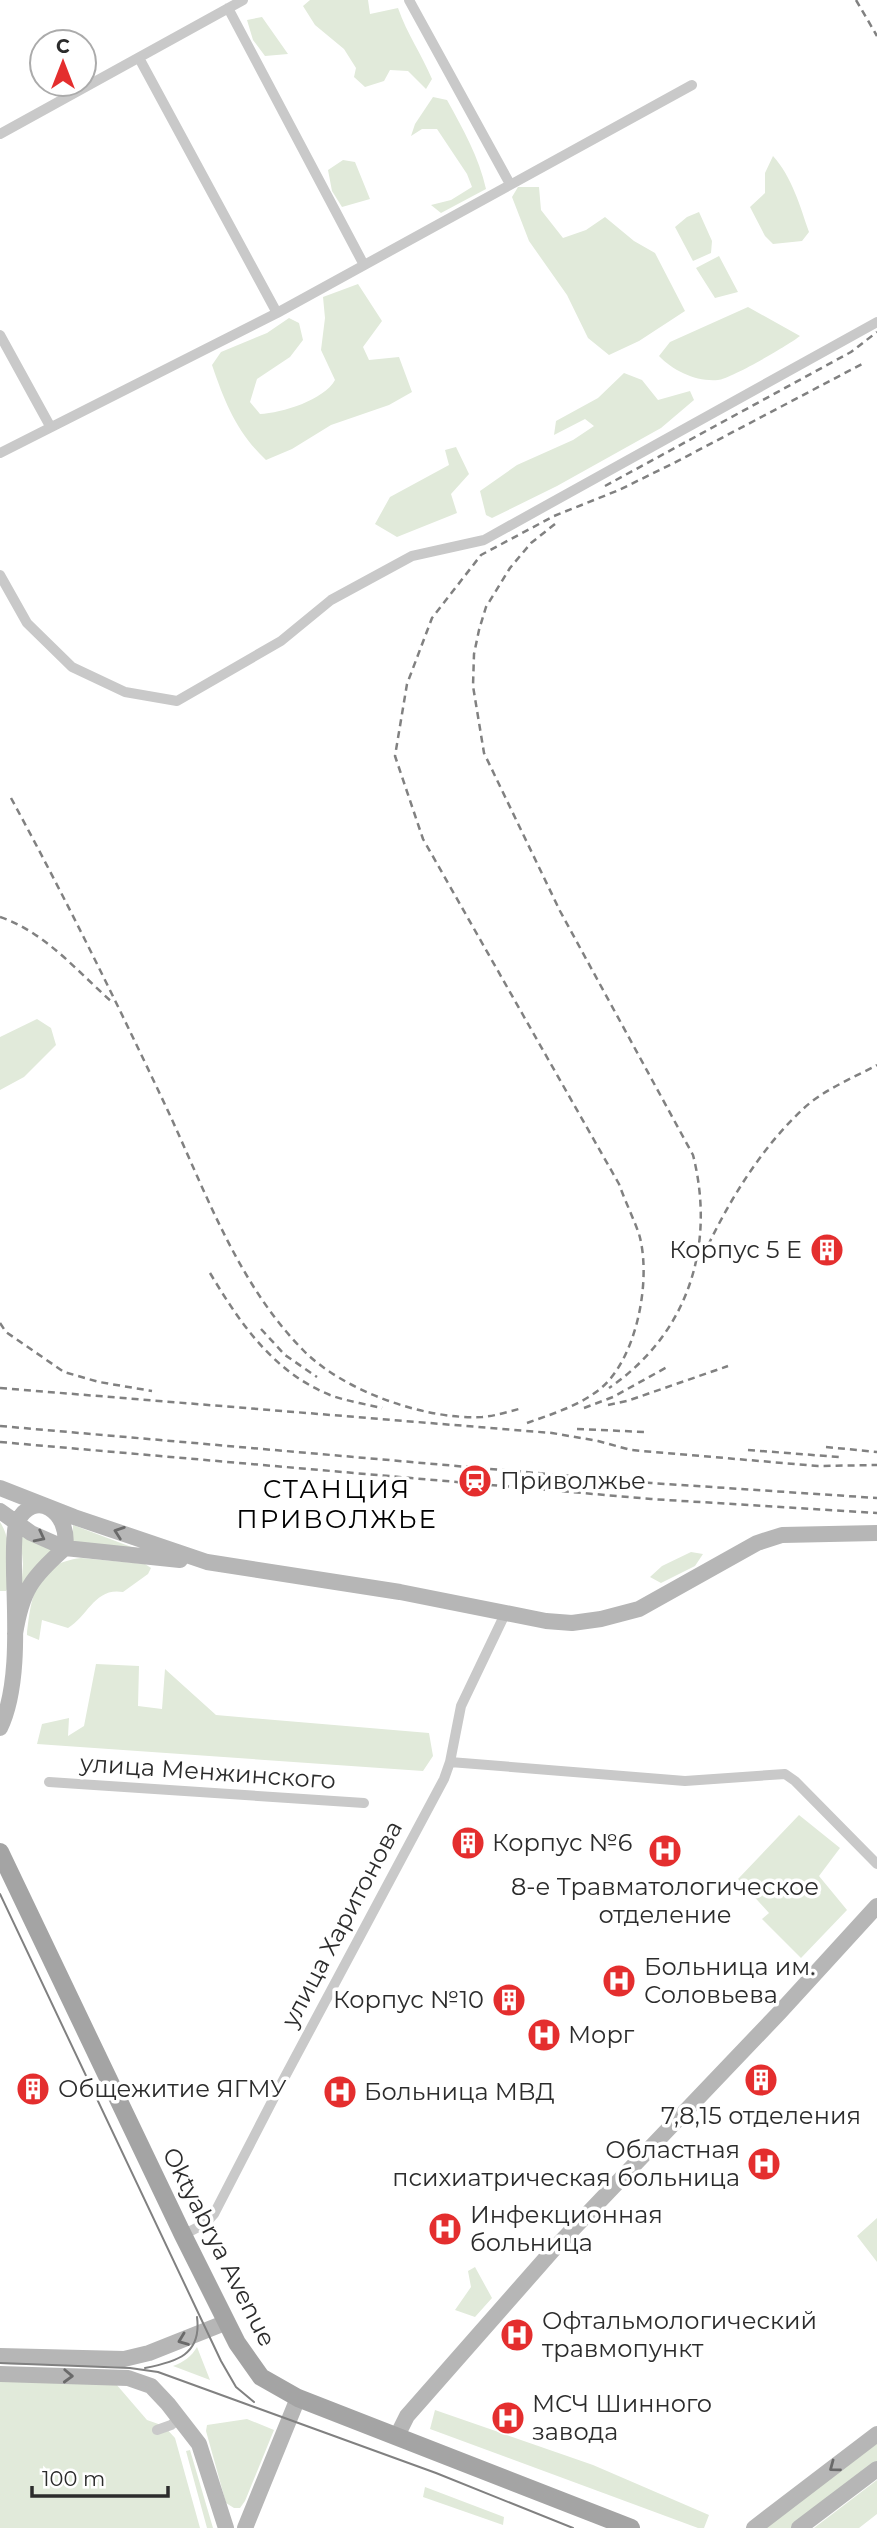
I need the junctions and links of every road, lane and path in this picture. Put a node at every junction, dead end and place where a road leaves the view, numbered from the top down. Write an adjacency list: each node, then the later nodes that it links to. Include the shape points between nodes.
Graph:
1 (243, 0): 3 (street)
2 (409, 0): 7 (street)
3 (228, 8): 4 (street); 8 (street)
4 (139, 58): 6 (street); 9 (street)
5 (692, 85): 7 (street)
6 (0, 134)
7 (510, 184): 8 (street)
8 (364, 265): 9 (street)
9 (276, 313): 12 (street)
10 (877, 322): 14 (street, via 484,540 400,562 331,600 281,641 177,701 125,692 72,667 27,622)
11 (0, 335): 12 (street)
12 (50, 426): 13 (street)
13 (0, 453)
14 (0, 575)
15 (0, 1488): 16 (main road)
16 (50, 1507): 18 (main road, via 29,1508); 20 (main road, via 65,1528); 21 (main road, one-way to 16)
17 (0, 1511): 18 (main road)
18 (16, 1524): 20 (main road, one-way to 20); 23 (main road)
19 (877, 1532): 22 (main road, via 782,1535 757,1543 639,1609 601,1619 572,1623)
20 (65, 1548): 21 (main road); 23 (main road, via 34,1577)
21 (207, 1562): 22 (main road, via 400,1592)
22 (505, 1614): 25 (street, улица Харитонова, via 461,1706)
23 (15, 1634): 24 (main road, via 9,1703)
24 (0, 1726)
25 (450, 1762): 29 (street, via 685,1781 785,1774); 31 (street, улица Харитонова, via 214,2214)
26 (49, 1782): 27 (street, улица Менжинского)
27 (363, 1803)
28 (0, 1852): 31 (main road, Oktyabrya Avenue)
29 (877, 1864)
30 (877, 1906): 39 (main road, via 553,2250 407,2416)
31 (183, 2235): 32 (main road, Oktyabrya Avenue)
32 (227, 2322): 33 (main road, one-way to 33, via 124,2359); 35 (main road, Oktyabrya Avenue, via 261,2377)
33 (0, 2356)
34 (0, 2374): 36 (main road, one-way to 36, via 134,2379 157,2390)
35 (298, 2398): 39 (main road, Oktyabrya Avenue); 42 (main road)
36 (180, 2418): 37 (street); 41 (main road, via 199,2444)
37 (157, 2430)
38 (877, 2434): 46 (main road, one-way to 46)
39 (397, 2436): 45 (main road, Oktyabrya Avenue)
40 (877, 2469): 47 (main road)
41 (220, 2505): 42 (main road, via 234,2518); 43 (main road)
42 (253, 2510): 44 (main road)
43 (226, 2528)
44 (245, 2528)
45 (631, 2528)
46 (754, 2528)
47 (800, 2528)

